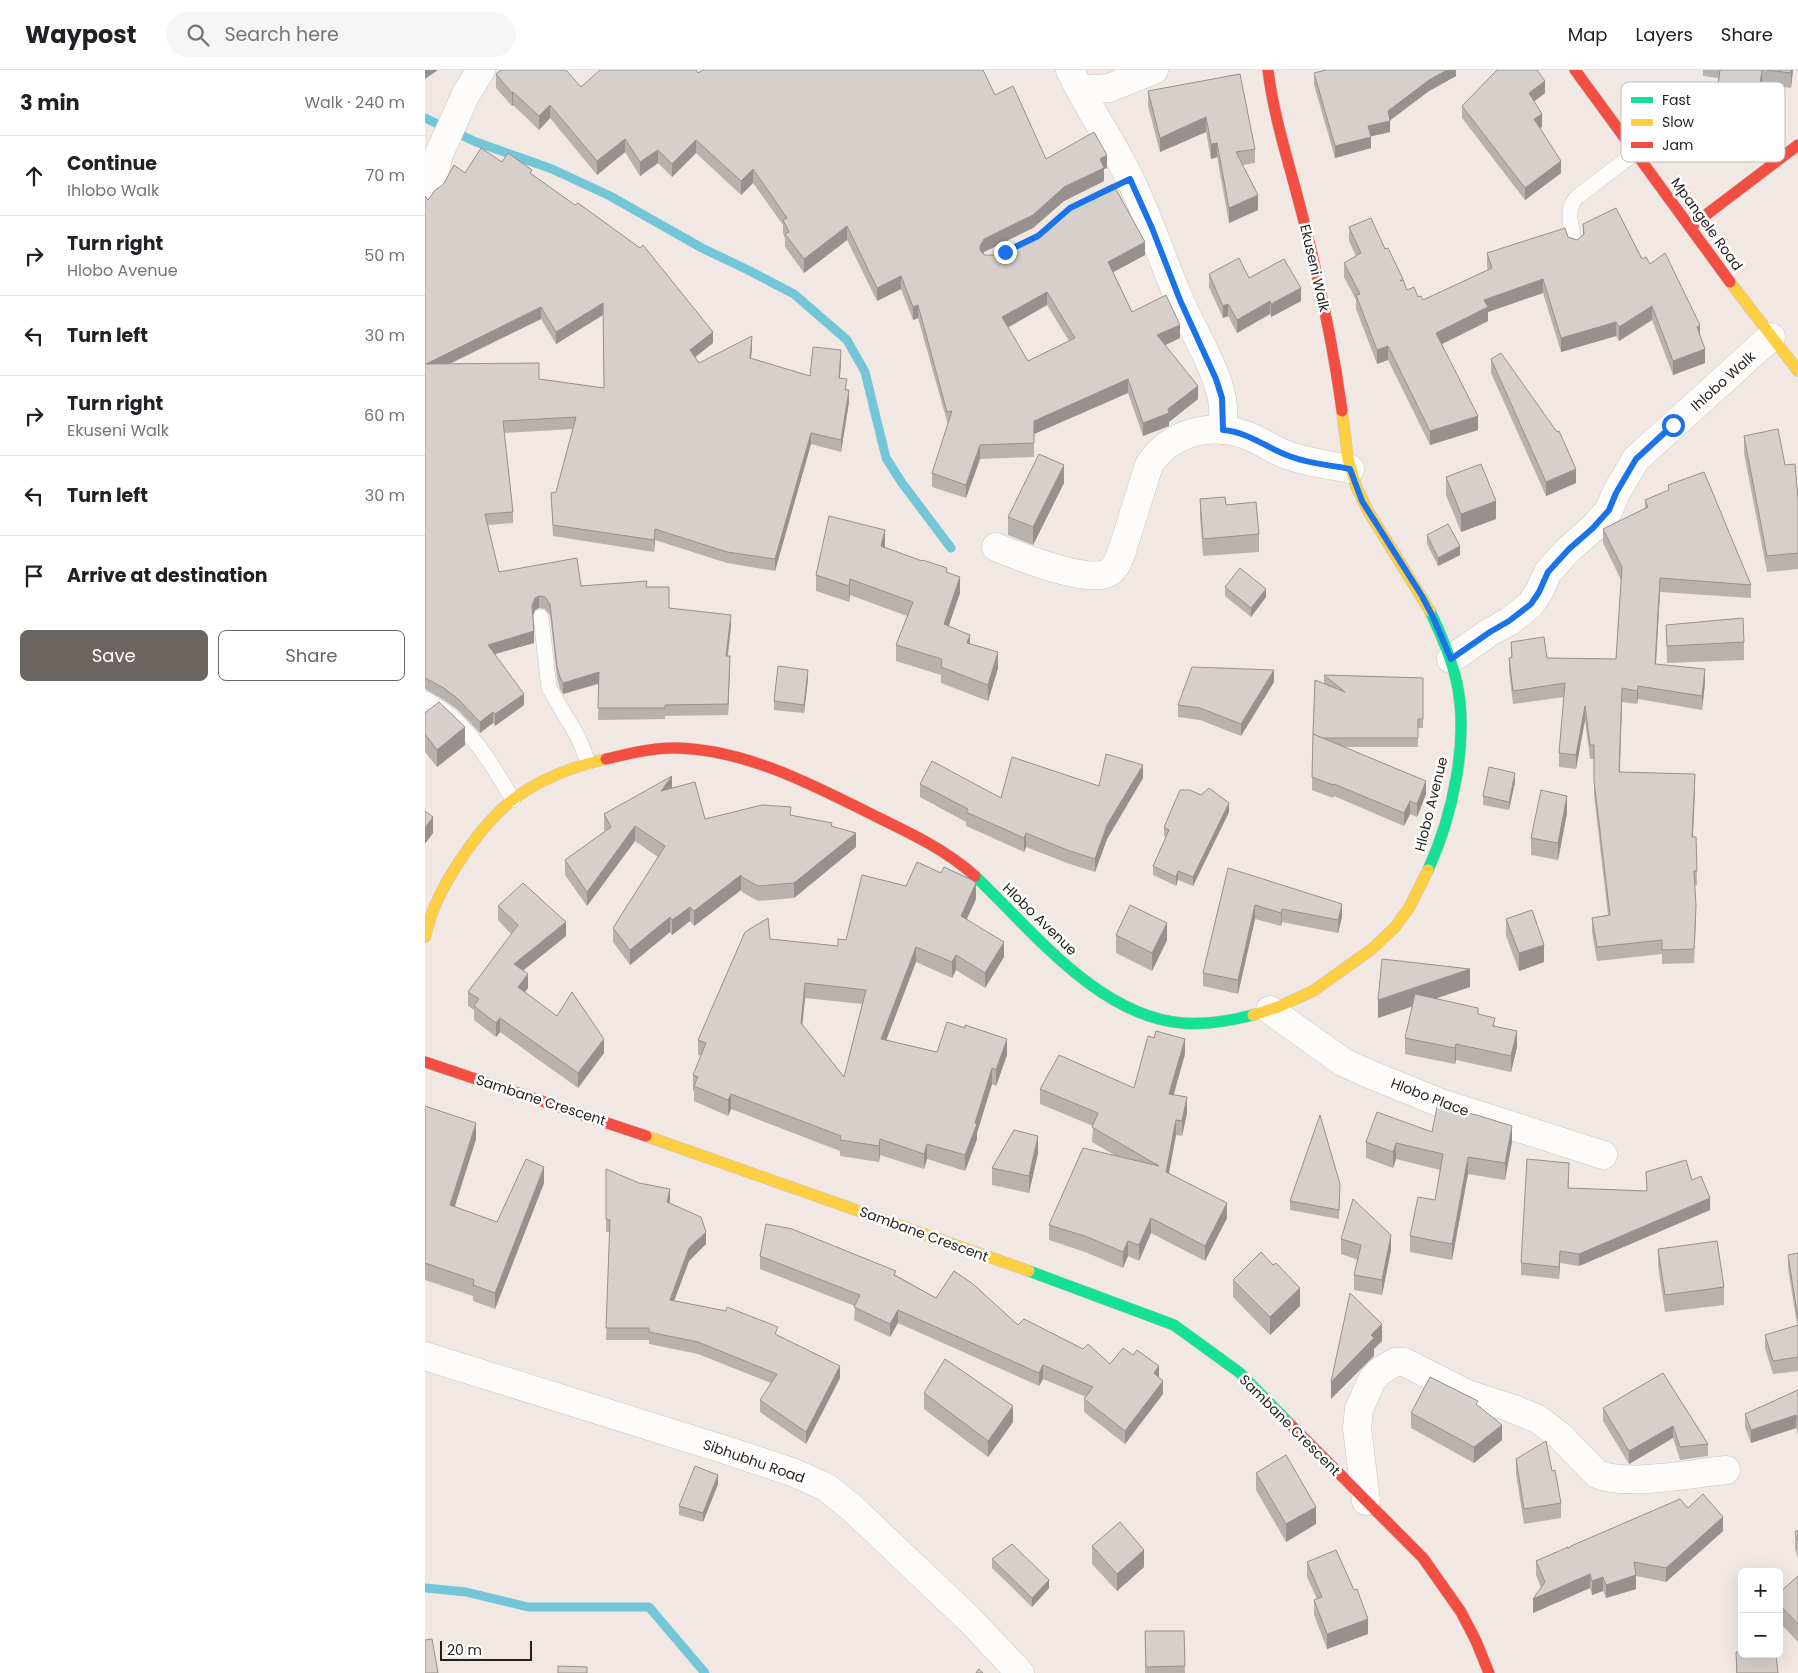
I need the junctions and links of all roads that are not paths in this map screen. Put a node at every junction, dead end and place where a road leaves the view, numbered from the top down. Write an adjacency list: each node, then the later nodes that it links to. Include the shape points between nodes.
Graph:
1 (481, 70): 12 (street, via 466,94 439,154)
2 (1154, 70): 5 (street, via 1109,88)
3 (1268, 70): 18 (street, Ekuseni Walk, via 1271,98 1307,229 1329,329)
4 (1575, 70): 6 (street, Mpangele Road)
5 (1075, 80): 17 (street, via 1121,183 1152,228 1216,379 1222,398)
6 (1621, 132)
7 (1798, 145): 8 (street)
8 (1785, 155)
9 (1623, 162): 14 (lane, via 1571,203 1569,210)
10 (1643, 162): 13 (street, Mpangele Road)
11 (1775, 162): 13 (street)
12 (431, 186)
13 (1689, 227): 15 (street, Mpangele Road)
14 (1575, 245)
15 (1771, 337): 16 (street, Mpangele Road); 21 (street, Ihlobo Walk, via 1636,459 1609,510 1548,572 1531,604)
16 (1798, 371)
17 (1223, 430): 18 (street, via 1252,437 1291,457); 19 (street, via 1212,428 1195,432 1174,440 1155,454 1116,566 1102,576 1031,562)
18 (1350, 469): 21 (street, Hlobo Avenue, via 1362,501 1422,596)
19 (996, 548)
20 (541, 617): 23 (lane, via 549,688 575,730)
21 (1451, 659): 26 (street, Hlobo Avenue, via 1460,696 1460,747 1446,820 1424,879 1397,926 1379,943 1313,991)
22 (425, 699): 24 (lane, via 453,719 473,739)
23 (588, 762): 24 (street, Hlobo Avenue, via 546,780); 26 (street, Hlobo Avenue, via 674,747 718,752 762,767 823,790 928,842 967,869 1061,963 1135,1011 1166,1021 1211,1023)
24 (513, 800): 25 (street, Hlobo Avenue, via 459,862 434,906)
25 (425, 937)
26 (1270, 1010): 28 (street, Hlobo Place, via 1343,1062 1367,1073 1438,1102)
27 (425, 1062): 31 (street, Sambane Crescent, via 613,1124 1173,1325 1240,1373)
28 (1603, 1155)
29 (425, 1356): 32 (street, Sibhubhu Road, via 732,1452 826,1487 956,1607)
30 (1726, 1470): 31 (street, Sambane Crescent, via 1627,1480 1604,1477 1538,1419 1467,1394 1404,1362 1395,1362 1372,1380 1359,1409 1357,1428)
31 (1367, 1501): 33 (street, Sambane Crescent, via 1423,1558 1446,1588 1466,1618)
32 (1020, 1673)
33 (1489, 1673)

